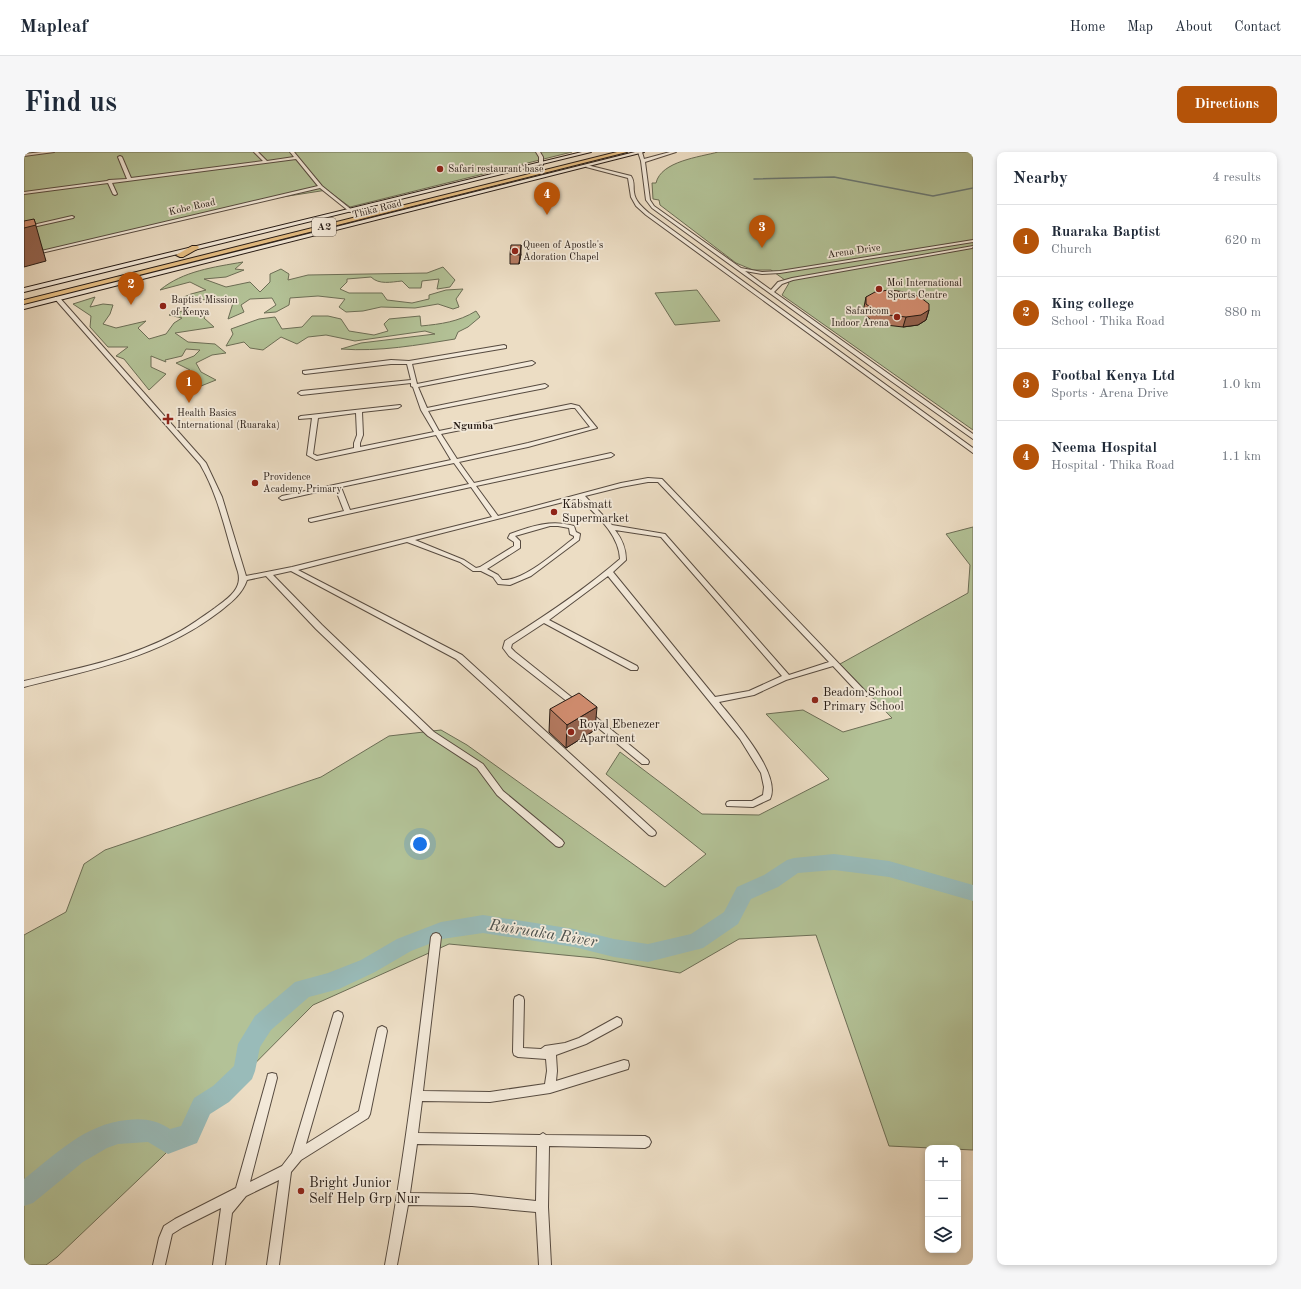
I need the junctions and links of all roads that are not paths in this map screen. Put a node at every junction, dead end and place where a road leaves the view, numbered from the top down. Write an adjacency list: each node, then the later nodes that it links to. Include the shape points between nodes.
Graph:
1 (52, 152): 10 (street)
2 (256, 152): 14 (street)
3 (292, 152): 12 (street)
4 (538, 152): 15 (street)
5 (588, 152): 15 (main road, Thika Road)
6 (602, 152): 33 (highway, Thika Road / A2)
7 (624, 152): 19 (highway, Thika Road / A2)
8 (640, 152): 13 (street); 16 (main road, Thika Road)
9 (674, 152): 13 (street)
10 (24, 155)
11 (120, 157): 17 (street)
12 (296, 158): 14 (street); 20 (street)
13 (643, 161): 25 (street, via 648,200)
14 (266, 162): 17 (street)
15 (541, 164): 24 (main road, Thika Road)
16 (587, 166): 23 (main road, Thika Road); 26 (street, via 630,177 635,200 640,208)
17 (129, 179): 18 (street)
18 (109, 181): 21 (street); 22 (street)
19 (497, 184): 23 (main road); 39 (highway, Thika Road / A2)
20 (321, 187): 24 (street); 32 (street, Kobe Road)
21 (24, 193)
22 (115, 194)
23 (475, 195): 38 (main road, Thika Road)
24 (351, 211): 31 (main road, Thika Road)
25 (662, 213): 26 (street); 34 (street)
26 (649, 214): 56 (street)
27 (72, 217): 28 (street)
28 (24, 228)
29 (973, 241): 34 (street, Arena Drive, via 780,272 762,273)
30 (973, 247): 36 (street, Arena Drive, via 792,279 780,283)
31 (195, 248): 33 (highway); 35 (main road, Thika Road)
32 (24, 256)
33 (180, 256): 37 (highway, Thika Road / A2)
34 (737, 267): 36 (street)
35 (24, 290)
36 (772, 292): 54 (street)
37 (24, 295)
38 (57, 298): 40 (main road, Thika Road); 72 (street, via 203,463 225,516)
39 (24, 302)
40 (24, 307)
41 (504, 347): 42 (street)
42 (409, 363): 44 (street, via 391,362); 45 (street)
43 (532, 363): 45 (street)
44 (305, 372)
45 (413, 384): 47 (street); 49 (street)
46 (545, 386): 49 (street)
47 (301, 393)
48 (398, 406): 50 (street)
49 (424, 410): 53 (street)
50 (359, 411): 51 (street); 55 (street, via 360,435)
51 (315, 416): 52 (street); 55 (street, via 311,457)
52 (301, 418)
53 (438, 434): 55 (street); 58 (street); 58 (street, via 571,406 577,407 594,428)
54 (973, 437)
55 (357, 450)
56 (973, 451)
57 (611, 455): 59 (street)
58 (456, 460): 59 (street); 60 (street)
59 (474, 485): 63 (street); 64 (street)
60 (337, 486): 62 (street); 63 (street)
61 (582, 496): 64 (street); 66 (street); 74 (street, via 621,485 660,480)
62 (282, 498)
63 (348, 512): 65 (street)
64 (496, 518): 67 (street)
65 (311, 520)
66 (612, 527): 70 (street, via 624,555 621,562); 76 (street, via 663,535)
67 (408, 540): 68 (street, via 462,561 475,570); 69 (street)
68 (482, 568): 68 (street, via 496,576 500,582 510,583 522,579 577,539 577,534 573,534 572,527 559,524 512,535 511,538 517,541 518,547)
69 (292, 569): 71 (street); 82 (street, via 459,657)
70 (609, 572): 73 (street); 79 (street)
71 (268, 574): 72 (street); 83 (street, via 430,734 480,766 500,793)
72 (243, 580): 77 (street, via 238,592 215,612 153,649 130,658)
73 (544, 620): 75 (street); 80 (street, via 508,643 507,648)
74 (834, 663): 76 (street); 78 (street)
75 (634, 668)
76 (787, 678): 79 (street, via 751,693)
77 (24, 684)
78 (864, 694)
79 (712, 700): 81 (street, via 743,737 766,773 767,797 753,804)
80 (645, 762)
81 (730, 804)
82 (652, 833)
83 (558, 843)
84 (436, 937): 93 (street)
85 (519, 1000): 89 (street)
86 (338, 1016): 97 (street)
87 (617, 1022): 89 (street, via 560,1051)
88 (382, 1031): 97 (street, via 364,1114)
89 (518, 1052): 92 (street, via 551,1055)
90 (624, 1065): 92 (street)
91 (272, 1078): 99 (street)
92 (550, 1088): 93 (street, via 490,1097)
93 (418, 1096): 94 (street)
94 (412, 1138): 95 (street); 100 (street)
95 (543, 1140): 96 (street); 101 (street)
96 (645, 1142)
97 (297, 1156): 98 (street)
98 (286, 1170): 99 (street); 104 (street)
99 (241, 1193): 102 (street, via 168,1230); 103 (street, via 226,1211)
100 (404, 1199): 101 (street, via 472,1200); 105 (street)
101 (542, 1207): 106 (street)
102 (159, 1265)
103 (219, 1265)
104 (272, 1265)
105 (391, 1265)
106 (545, 1265)

